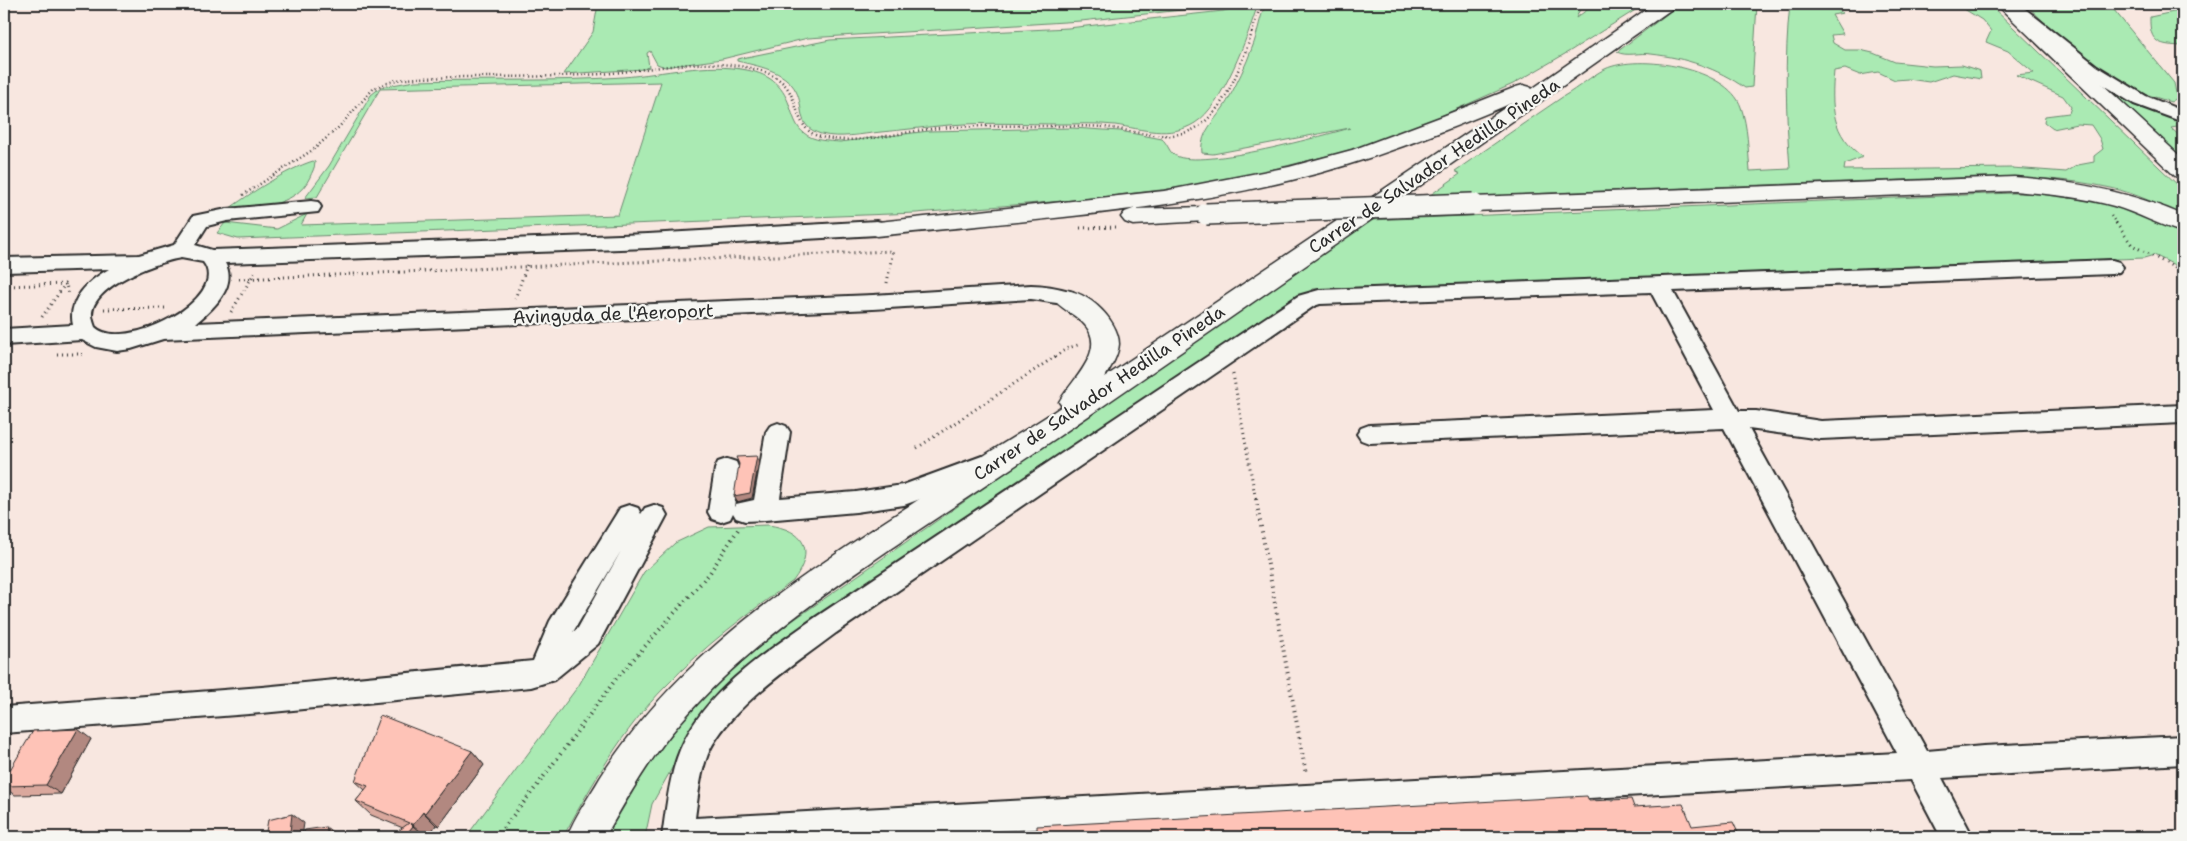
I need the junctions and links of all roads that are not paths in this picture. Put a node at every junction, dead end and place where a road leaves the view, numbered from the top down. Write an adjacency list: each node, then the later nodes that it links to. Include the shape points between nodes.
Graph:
1 (1666, 4): 4 (main road, Carrer de Salvador Hedilla Pineda)
2 (2005, 4): 6 (main road)
3 (2009, 4): 5 (street, via 2091,70 2140,100)
4 (1600, 52): 9 (main road, via 1516,95 1451,121 1360,155 1290,174 1164,198); 22 (main road, Carrer de Salvador Hedilla Pineda)
5 (2183, 117)
6 (2183, 171)
7 (306, 201): 10 (street, via 281,209 200,221)
8 (2183, 224): 9 (main road, bridge, via 2102,195 2075,189 2014,184)
9 (877, 228): 11 (street, via 648,241)
10 (181, 251): 11 (street); 12 (street)
11 (210, 257): 18 (street, Avinguda de l'Aeroport, via 218,267 219,281 198,309 182,322)
12 (140, 261): 13 (street); 17 (street, via 102,283 90,296 82,310)
13 (4, 265)
14 (2112, 267): 15 (street)
15 (1658, 284): 21 (street); 32 (street, via 1319,298 1295,306 818,631 732,700 706,729 696,746)
16 (1065, 297): 18 (street, Avinguda de l'Aeroport, via 1031,292 873,302); 22 (main road, via 1095,317 1102,327 1106,347 1097,373)
17 (86, 332): 18 (street, Avinguda de l'Aeroport, via 97,340 116,343); 19 (street, Avinguda de l'Aeroport)
18 (160, 332)
19 (4, 337)
20 (2183, 414): 21 (street, via 1821,430)
21 (1731, 419): 24 (street); 31 (street)
22 (1055, 425): 25 (main road, Carrer de Salvador Hedilla Pineda)
23 (778, 432): 27 (street)
24 (1369, 434)
25 (998, 460): 27 (street, via 904,494 856,502); 33 (main road, Carrer de Salvador Hedilla Pineda, via 780,611 717,664 684,695 645,740)
26 (727, 468): 27 (street)
27 (744, 511)
28 (642, 515): 29 (street, via 588,636 544,671 262,700)
29 (4, 720)
30 (2183, 750): 31 (street)
31 (1920, 766): 32 (street); 34 (street)
32 (678, 836)
33 (585, 837)
34 (1958, 837)

